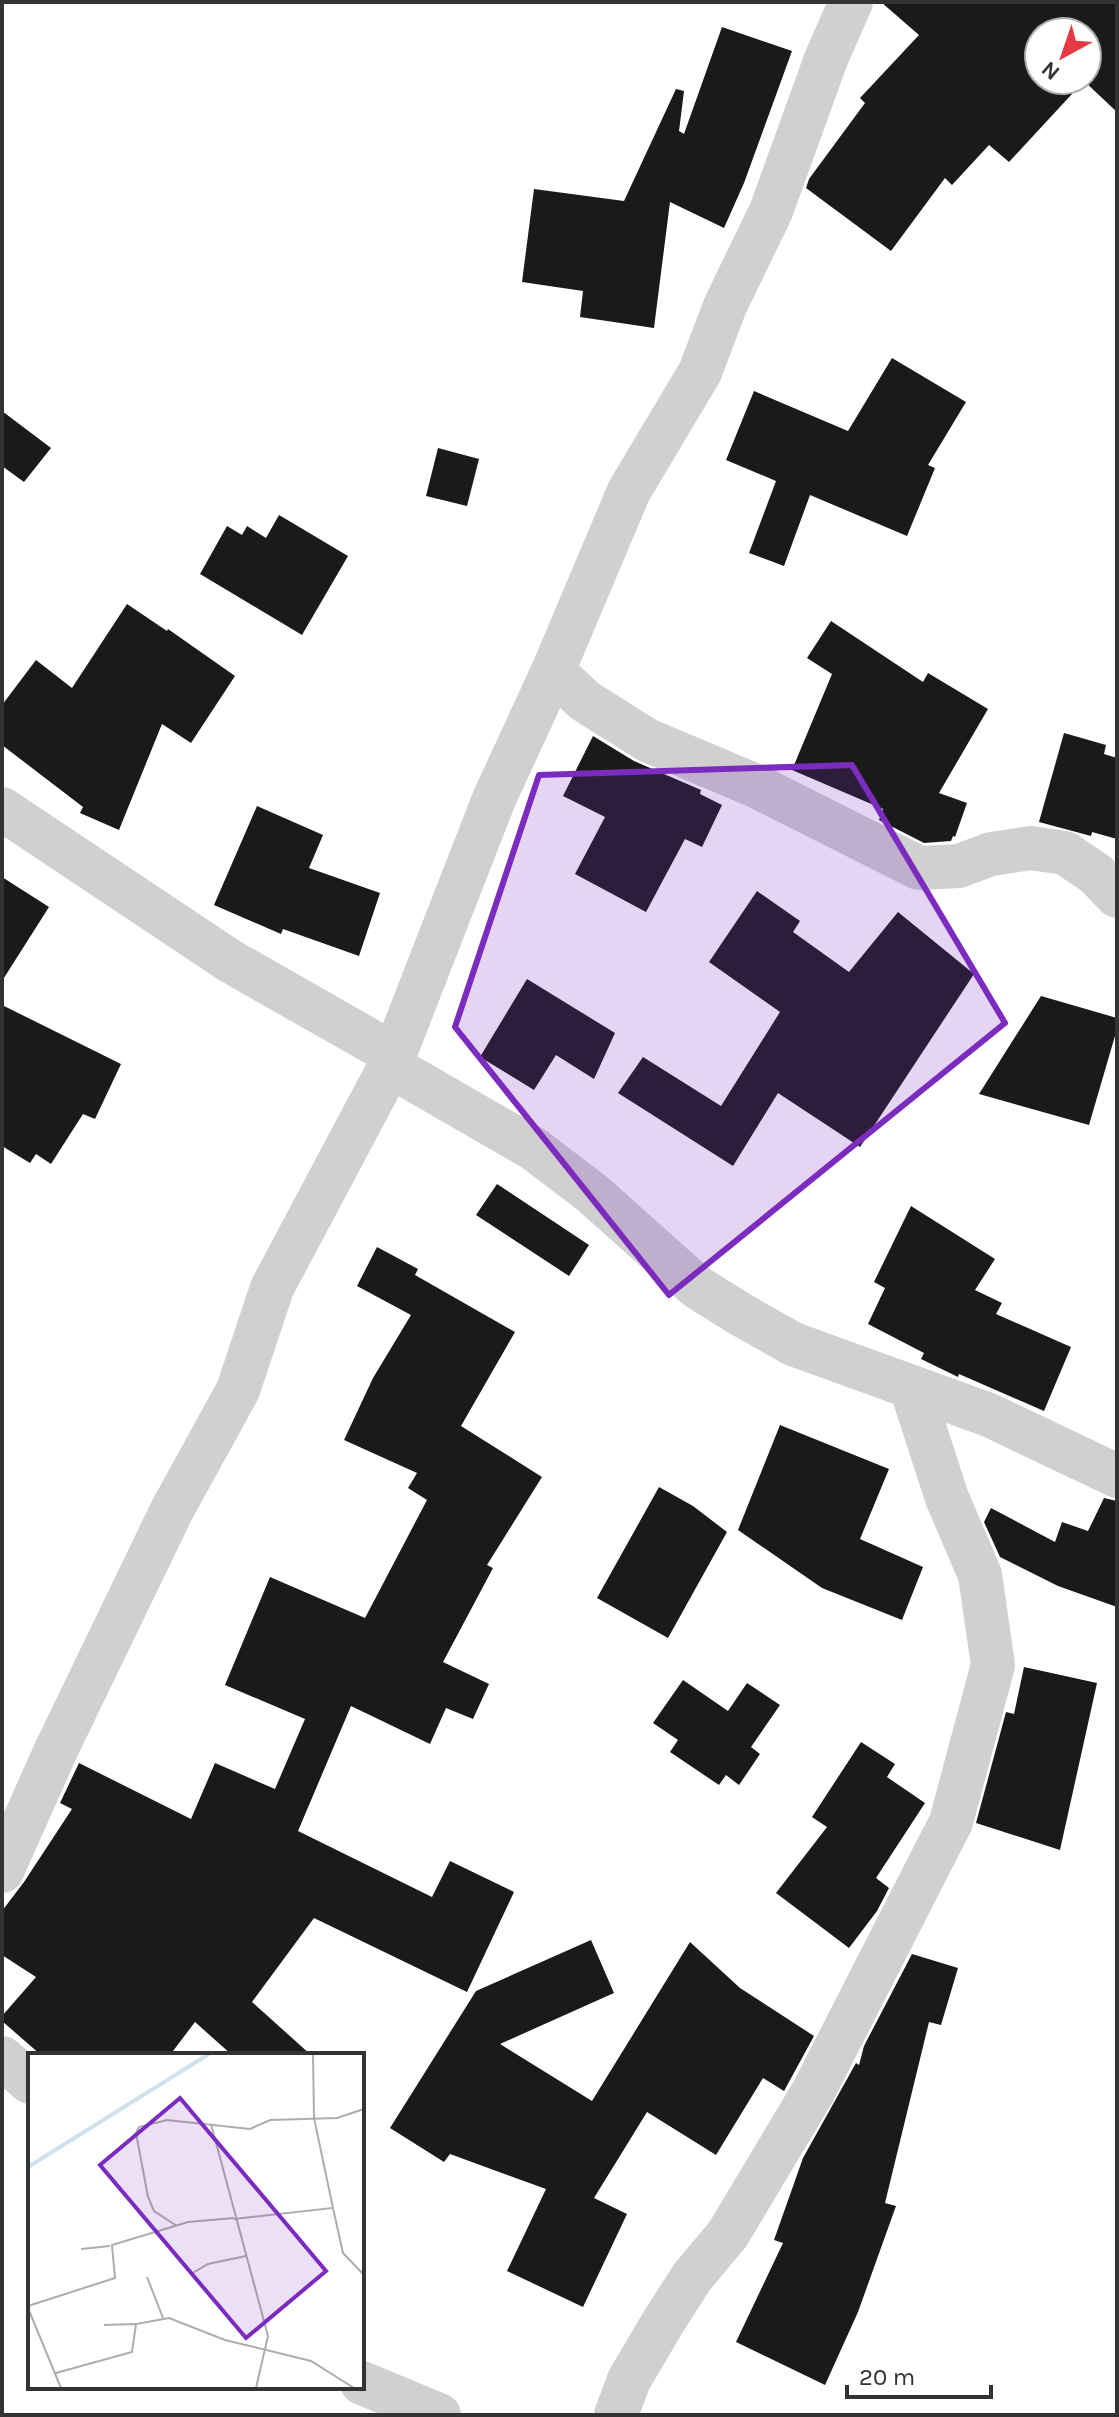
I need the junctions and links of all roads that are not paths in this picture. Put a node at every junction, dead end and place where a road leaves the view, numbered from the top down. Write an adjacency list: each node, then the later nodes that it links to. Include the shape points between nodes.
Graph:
1 (851, 2): 2 (street, via 771,211 700,372 629,491)
2 (553, 671): 4 (street, via 585,701 647,740 756,786 919,868 959,866 1031,848 1054,851 1096,874); 5 (street, via 494,799)
3 (2, 809): 5 (street, via 230,961)
4 (1117, 896)
5 (392, 1060): 6 (street, via 534,1149 697,1287 793,1344); 8 (street, via 272,1288 238,1390 172,1510)
6 (911, 1387): 7 (street, via 989,1415); 13 (street, via 947,1498 980,1575 993,1665 951,1822 813,2092 728,2234 662,2324 629,2380)
7 (1117, 1476)
8 (2, 1871)
9 (2, 2058): 10 (street)
10 (28, 2080)
11 (364, 2384): 12 (street)
12 (439, 2415)
13 (616, 2415)

